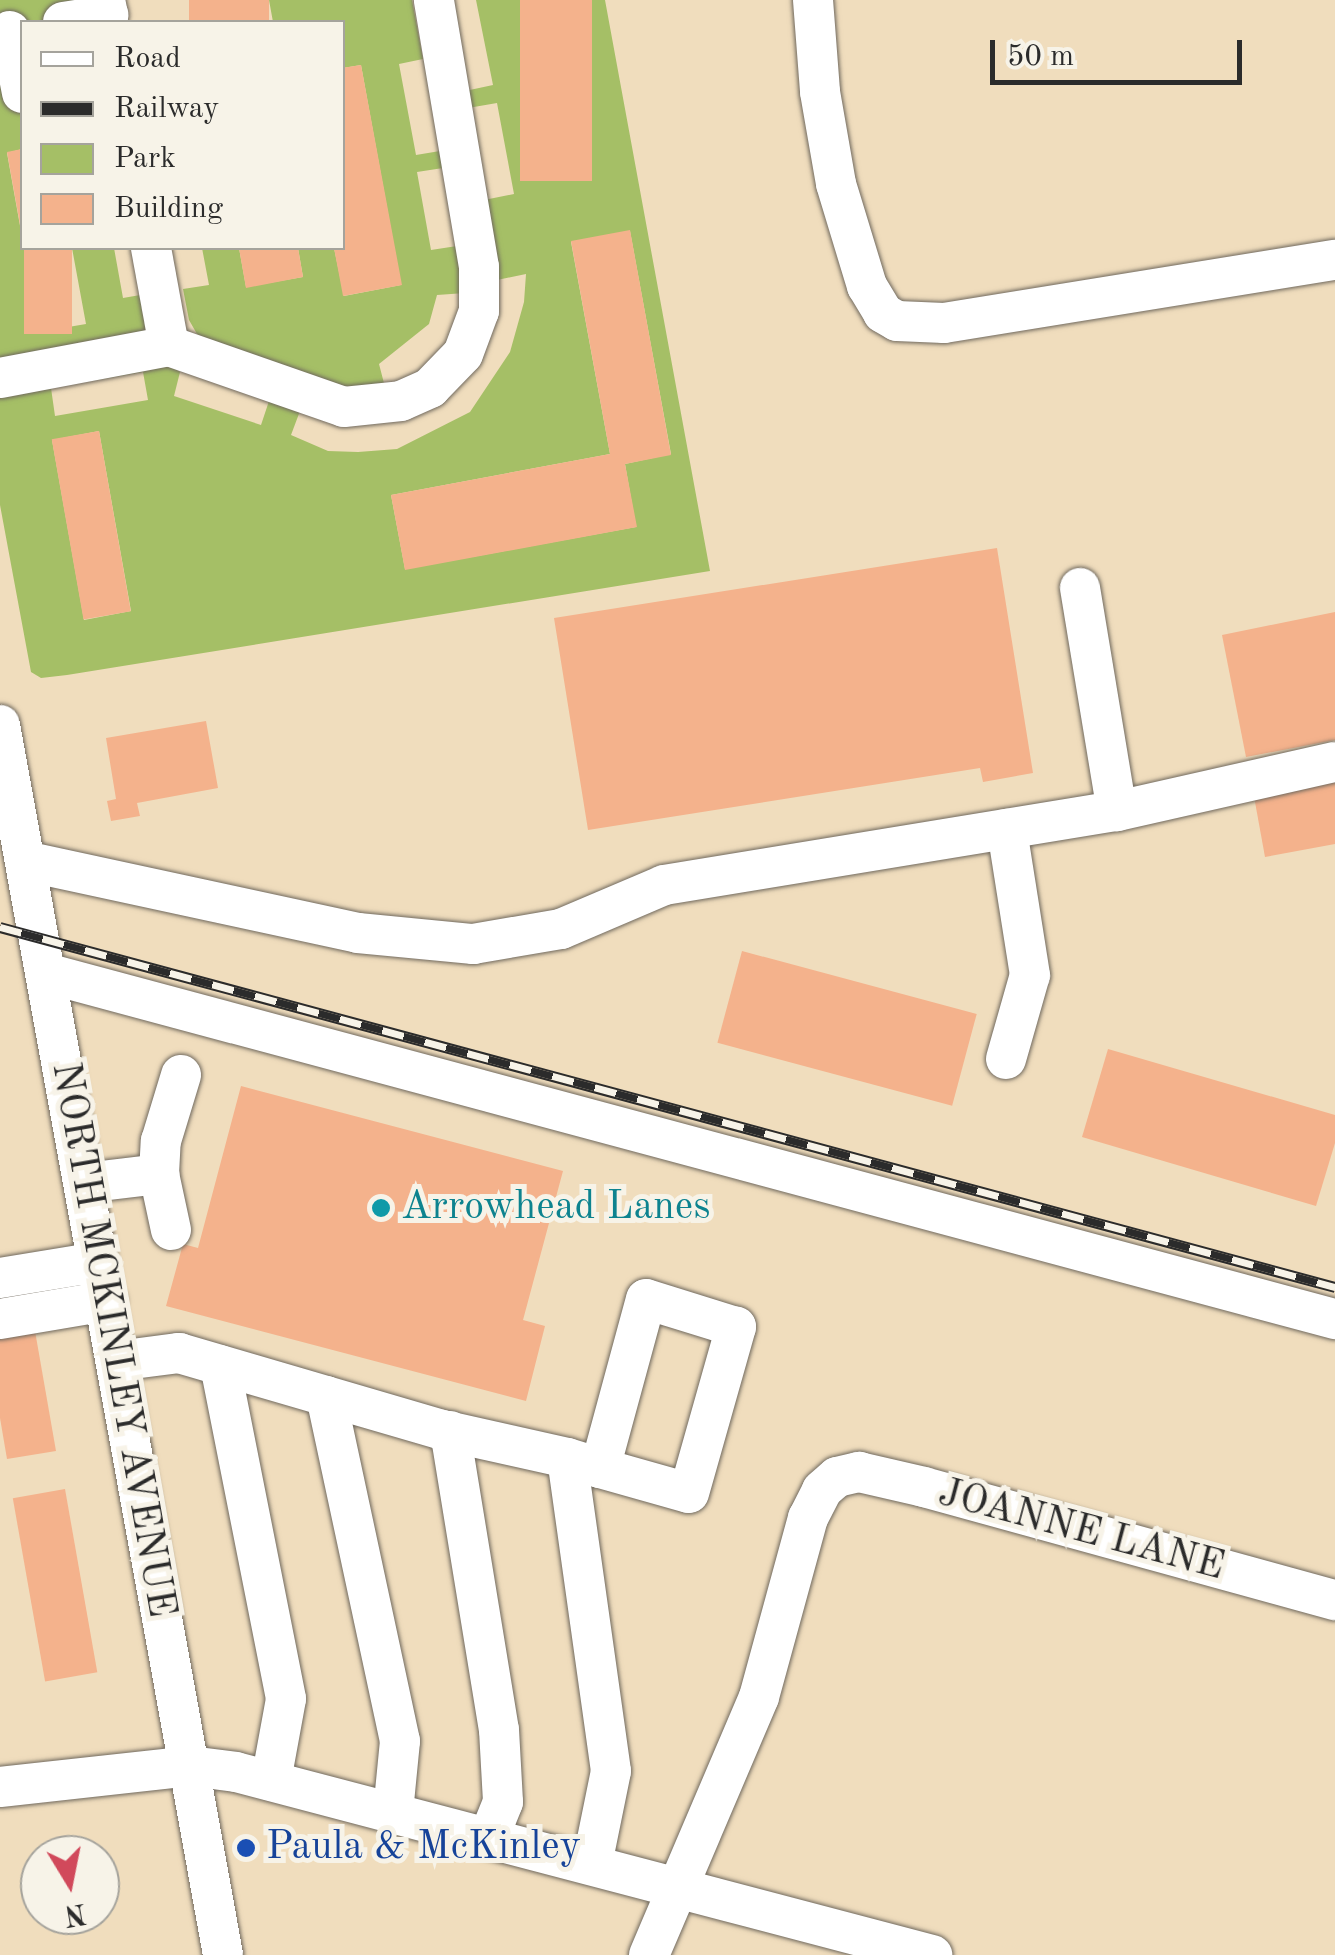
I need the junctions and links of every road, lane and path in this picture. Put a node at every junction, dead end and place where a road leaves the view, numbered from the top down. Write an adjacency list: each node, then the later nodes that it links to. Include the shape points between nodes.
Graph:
1 (434, 0): 9 (street, via 479,267 479,310 463,354 430,388 401,402 344,407)
2 (812, 0): 8 (street, via 820,92 852,243 867,286 883,313 898,321 944,323)
3 (107, 13): 4 (street)
4 (73, 20)
5 (11, 31): 6 (street)
6 (20, 82)
7 (151, 250): 9 (street)
8 (1335, 260)
9 (169, 346): 10 (street)
10 (0, 378)
11 (1080, 588): 14 (street)
12 (0, 725): 16 (street, NORTH MCKINLEY AVENUE)
13 (1335, 762): 14 (street)
14 (1117, 811): 15 (street)
15 (1007, 829): 16 (street, via 664,885 561,929 473,944 358,933); 18 (street, via 1030,975)
16 (25, 861): 17 (street, NORTH MCKINLEY AVENUE)
17 (46, 973): 21 (street, NORTH MCKINLEY AVENUE); 26 (street)
18 (1006, 1059)
19 (181, 1074): 20 (street, via 160,1141)
20 (159, 1174): 21 (street); 22 (street)
21 (84, 1183): 24 (street, NORTH MCKINLEY AVENUE)
22 (172, 1230)
23 (0, 1278): 24 (street)
24 (102, 1282): 25 (street); 27 (street, NORTH MCKINLEY AVENUE)
25 (0, 1319)
26 (1335, 1319)
27 (116, 1361): 28 (street, via 179,1354); 33 (street, NORTH MCKINLEY AVENUE)
28 (220, 1366): 29 (street); 34 (street, via 286,1699)
29 (326, 1396): 30 (street); 36 (street, via 400,1741)
30 (450, 1431): 31 (street); 37 (street, via 499,1730 503,1802)
31 (583, 1463): 31 (street, via 689,1493 736,1327 646,1299); 38 (street, via 611,1771)
32 (1335, 1600): 39 (street, JOANNE LANE, via 860,1472 828,1482 808,1518 753,1713)
33 (190, 1766): 34 (street); 35 (street); 40 (street, NORTH MCKINLEY AVENUE)
34 (271, 1781): 36 (street)
35 (0, 1788)
36 (393, 1812): 37 (street)
37 (489, 1837): 38 (street)
38 (592, 1864): 39 (street)
39 (676, 1887): 41 (street); 42 (street)
40 (223, 1955)
41 (649, 1955)
42 (932, 1955)

